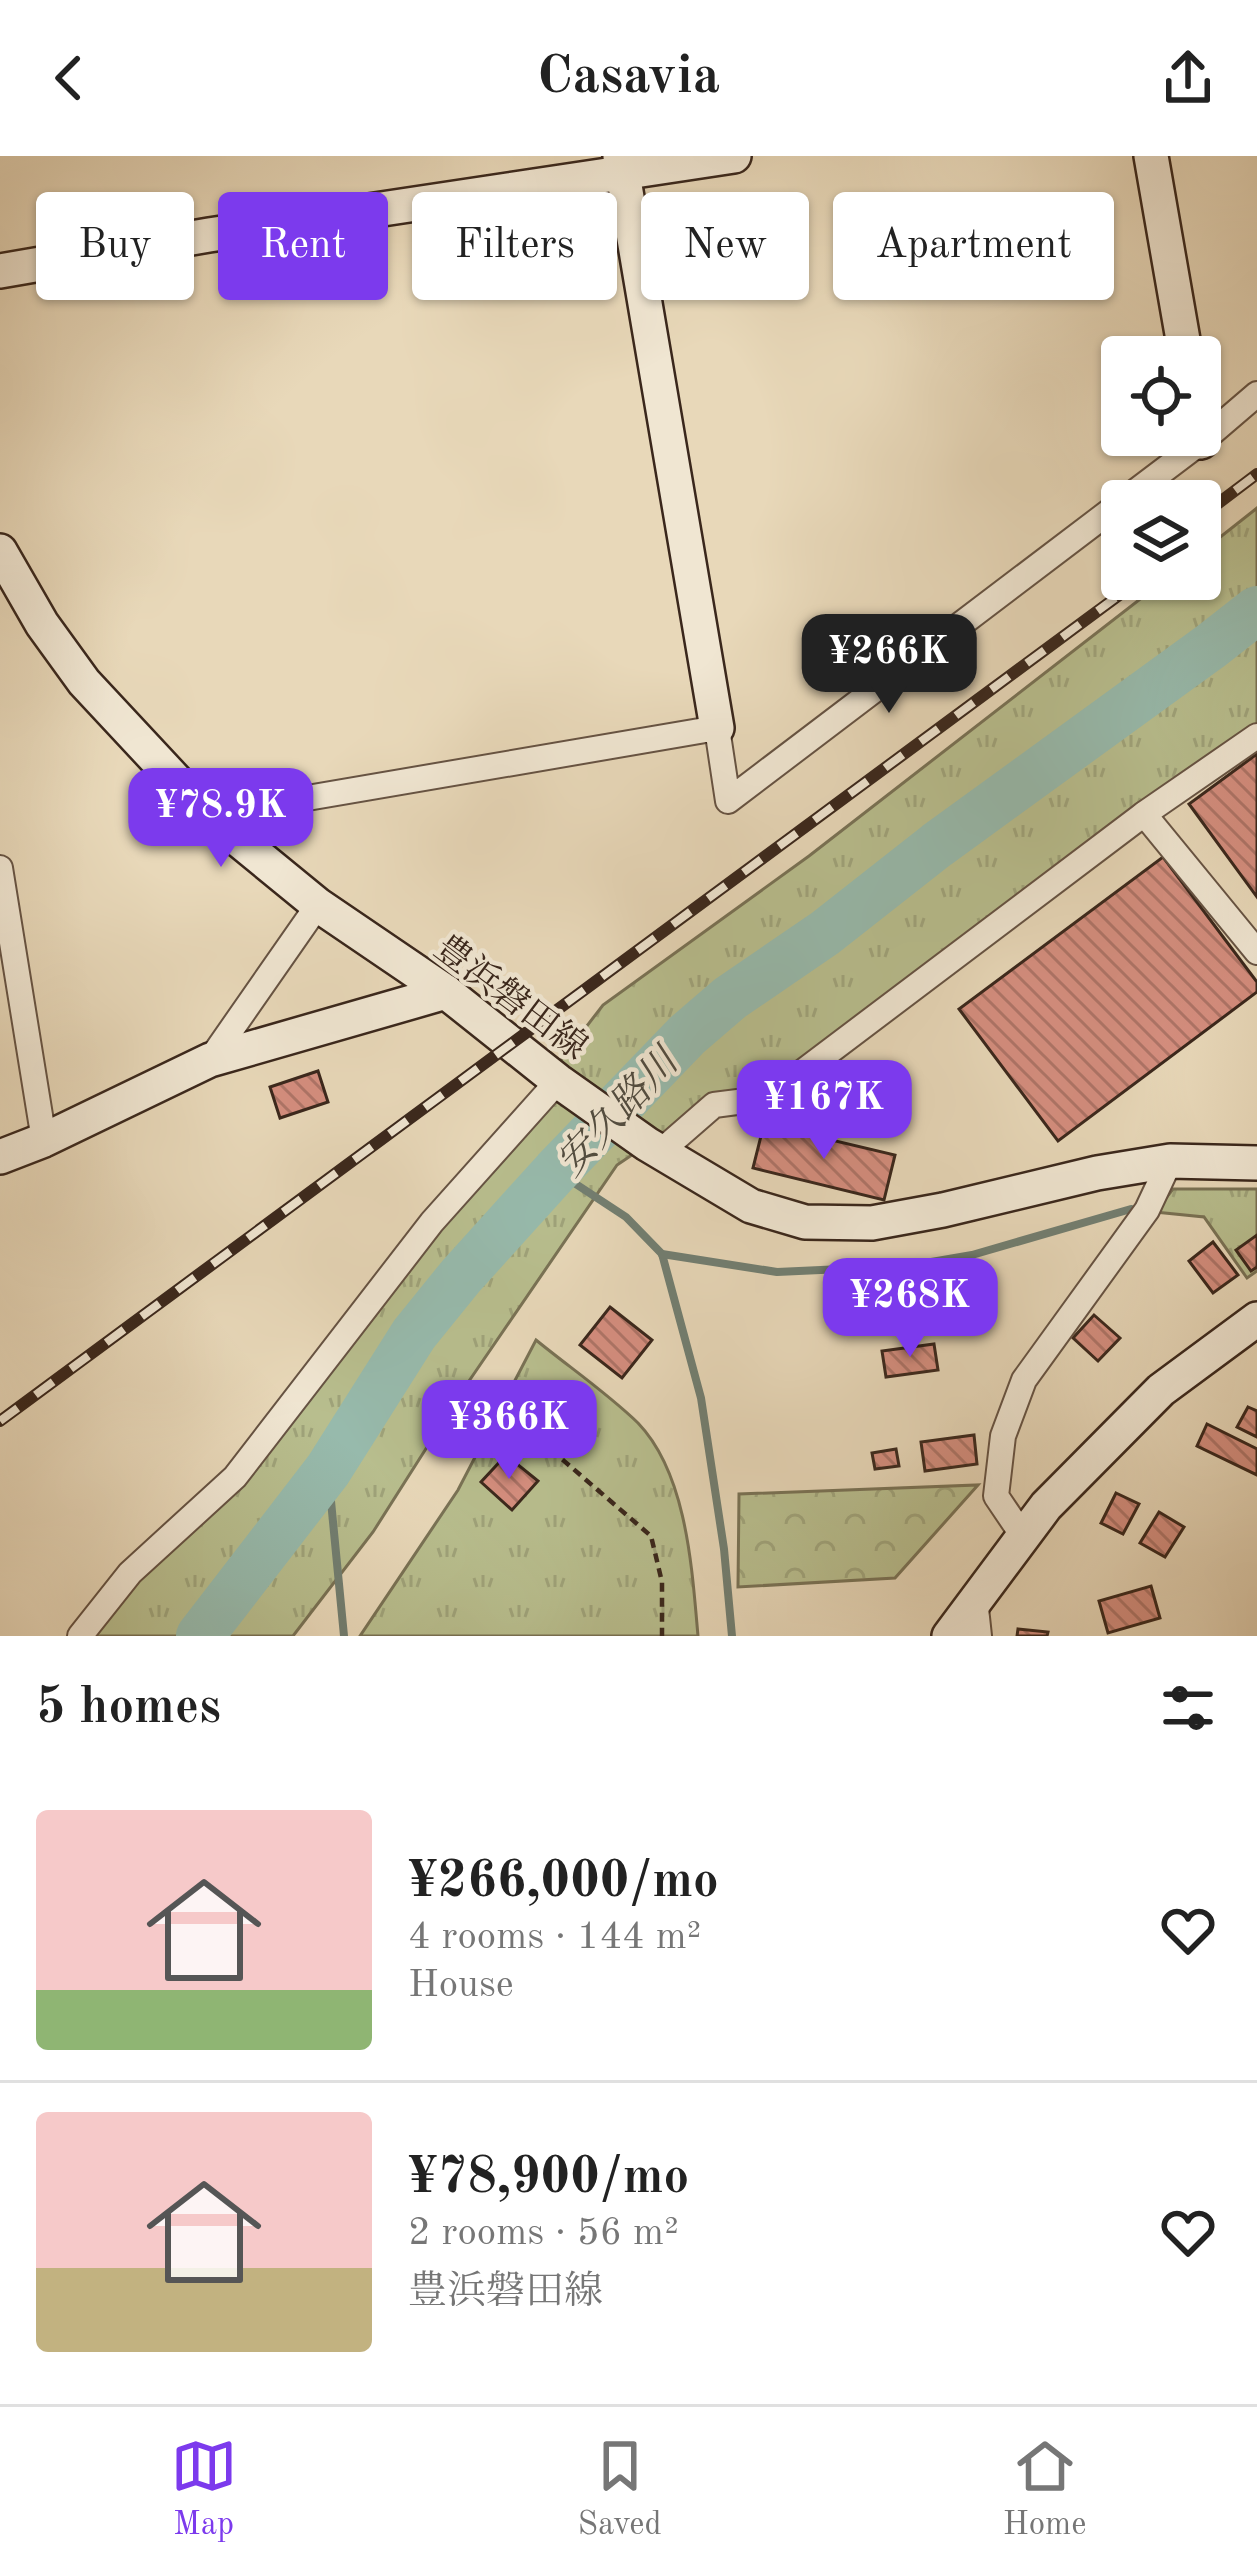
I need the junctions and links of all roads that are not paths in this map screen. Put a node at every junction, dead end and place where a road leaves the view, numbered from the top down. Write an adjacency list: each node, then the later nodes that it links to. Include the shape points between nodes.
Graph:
1 (734, 156): 3 (street)
2 (1151, 156): 5 (street)
3 (621, 165): 4 (street); 12 (street)
4 (0, 272)
5 (1182, 336)
6 (1257, 394): 7 (street)
7 (1221, 422)
8 (1178, 456): 9 (street)
9 (1148, 480)
10 (1101, 517): 12 (street, via 728,801)
11 (0, 551): 15 (street, 豊浜磐田線, via 84,682)
12 (717, 728): 15 (street)
13 (1257, 736): 14 (street)
14 (1144, 814): 19 (street); 24 (street, via 768,1098 714,1105)
15 (208, 815): 18 (street, 豊浜磐田線)
16 (0, 868): 17 (street)
17 (1, 878): 23 (street)
18 (318, 904): 20 (street, 豊浜磐田線); 21 (street)
19 (1257, 952)
20 (446, 992): 21 (street); 22 (street, 豊浜磐田線)
21 (210, 1060): 23 (street)
22 (559, 1081): 24 (street, 豊浜磐田線); 31 (street, via 432,1222 235,1477 130,1573)
23 (44, 1140): 25 (street)
24 (654, 1148): 26 (street, 豊浜磐田線, via 751,1206 805,1222 872,1223)
25 (0, 1157)
26 (1170, 1161): 27 (street, 豊浜磐田線); 29 (street, via 1147,1210 1024,1380 1003,1436 996,1496)
27 (1257, 1163)
28 (1257, 1319): 29 (street, via 1161,1390)
29 (1023, 1536): 30 (street)
30 (975, 1599): 32 (street); 33 (street)
31 (80, 1636)
32 (949, 1636)
33 (979, 1636)

